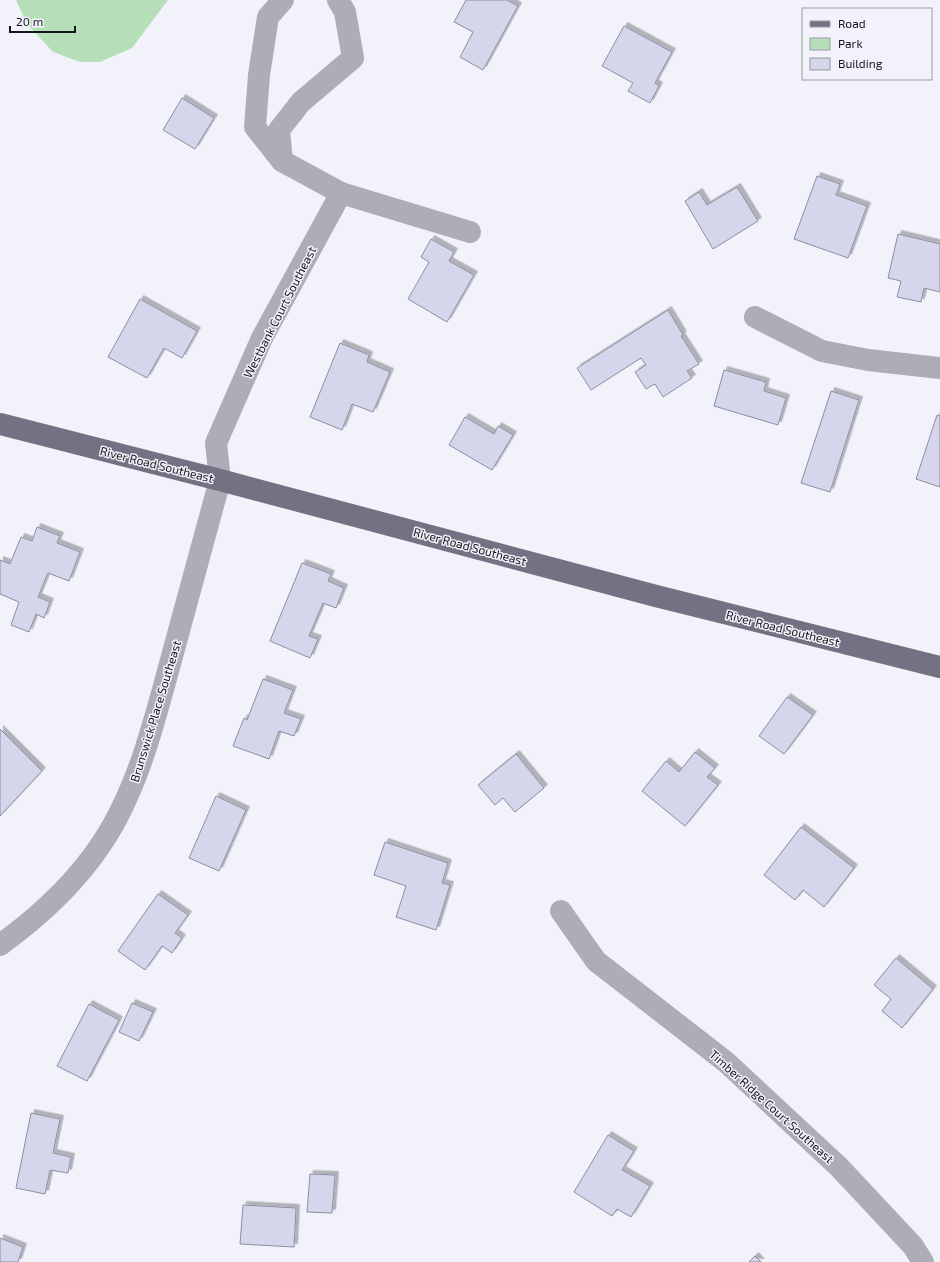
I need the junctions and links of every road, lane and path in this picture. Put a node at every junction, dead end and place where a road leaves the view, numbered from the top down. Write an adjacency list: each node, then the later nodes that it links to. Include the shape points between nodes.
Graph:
1 (283, 0): 3 (street, via 268,17 259,75 255,127)
2 (338, 0): 3 (street, via 345,12 353,58 301,102 279,130)
3 (282, 161): 4 (street)
4 (341, 193): 5 (street); 9 (street, Westbank Court Southeast, via 262,338 216,443)
5 (470, 232)
6 (755, 316): 7 (street, via 822,351 868,360)
7 (940, 368)
8 (0, 424): 9 (main road, River Road Southeast)
9 (220, 480): 10 (main road, River Road Southeast, via 656,596); 12 (street, Brunswick Place Southeast, via 160,702 133,783 120,813 81,872 54,901)
10 (940, 668)
11 (561, 911): 13 (street, Timber Ridge Court Southeast, via 596,961 726,1062 839,1167 914,1246)
12 (0, 945)
13 (923, 1262)

